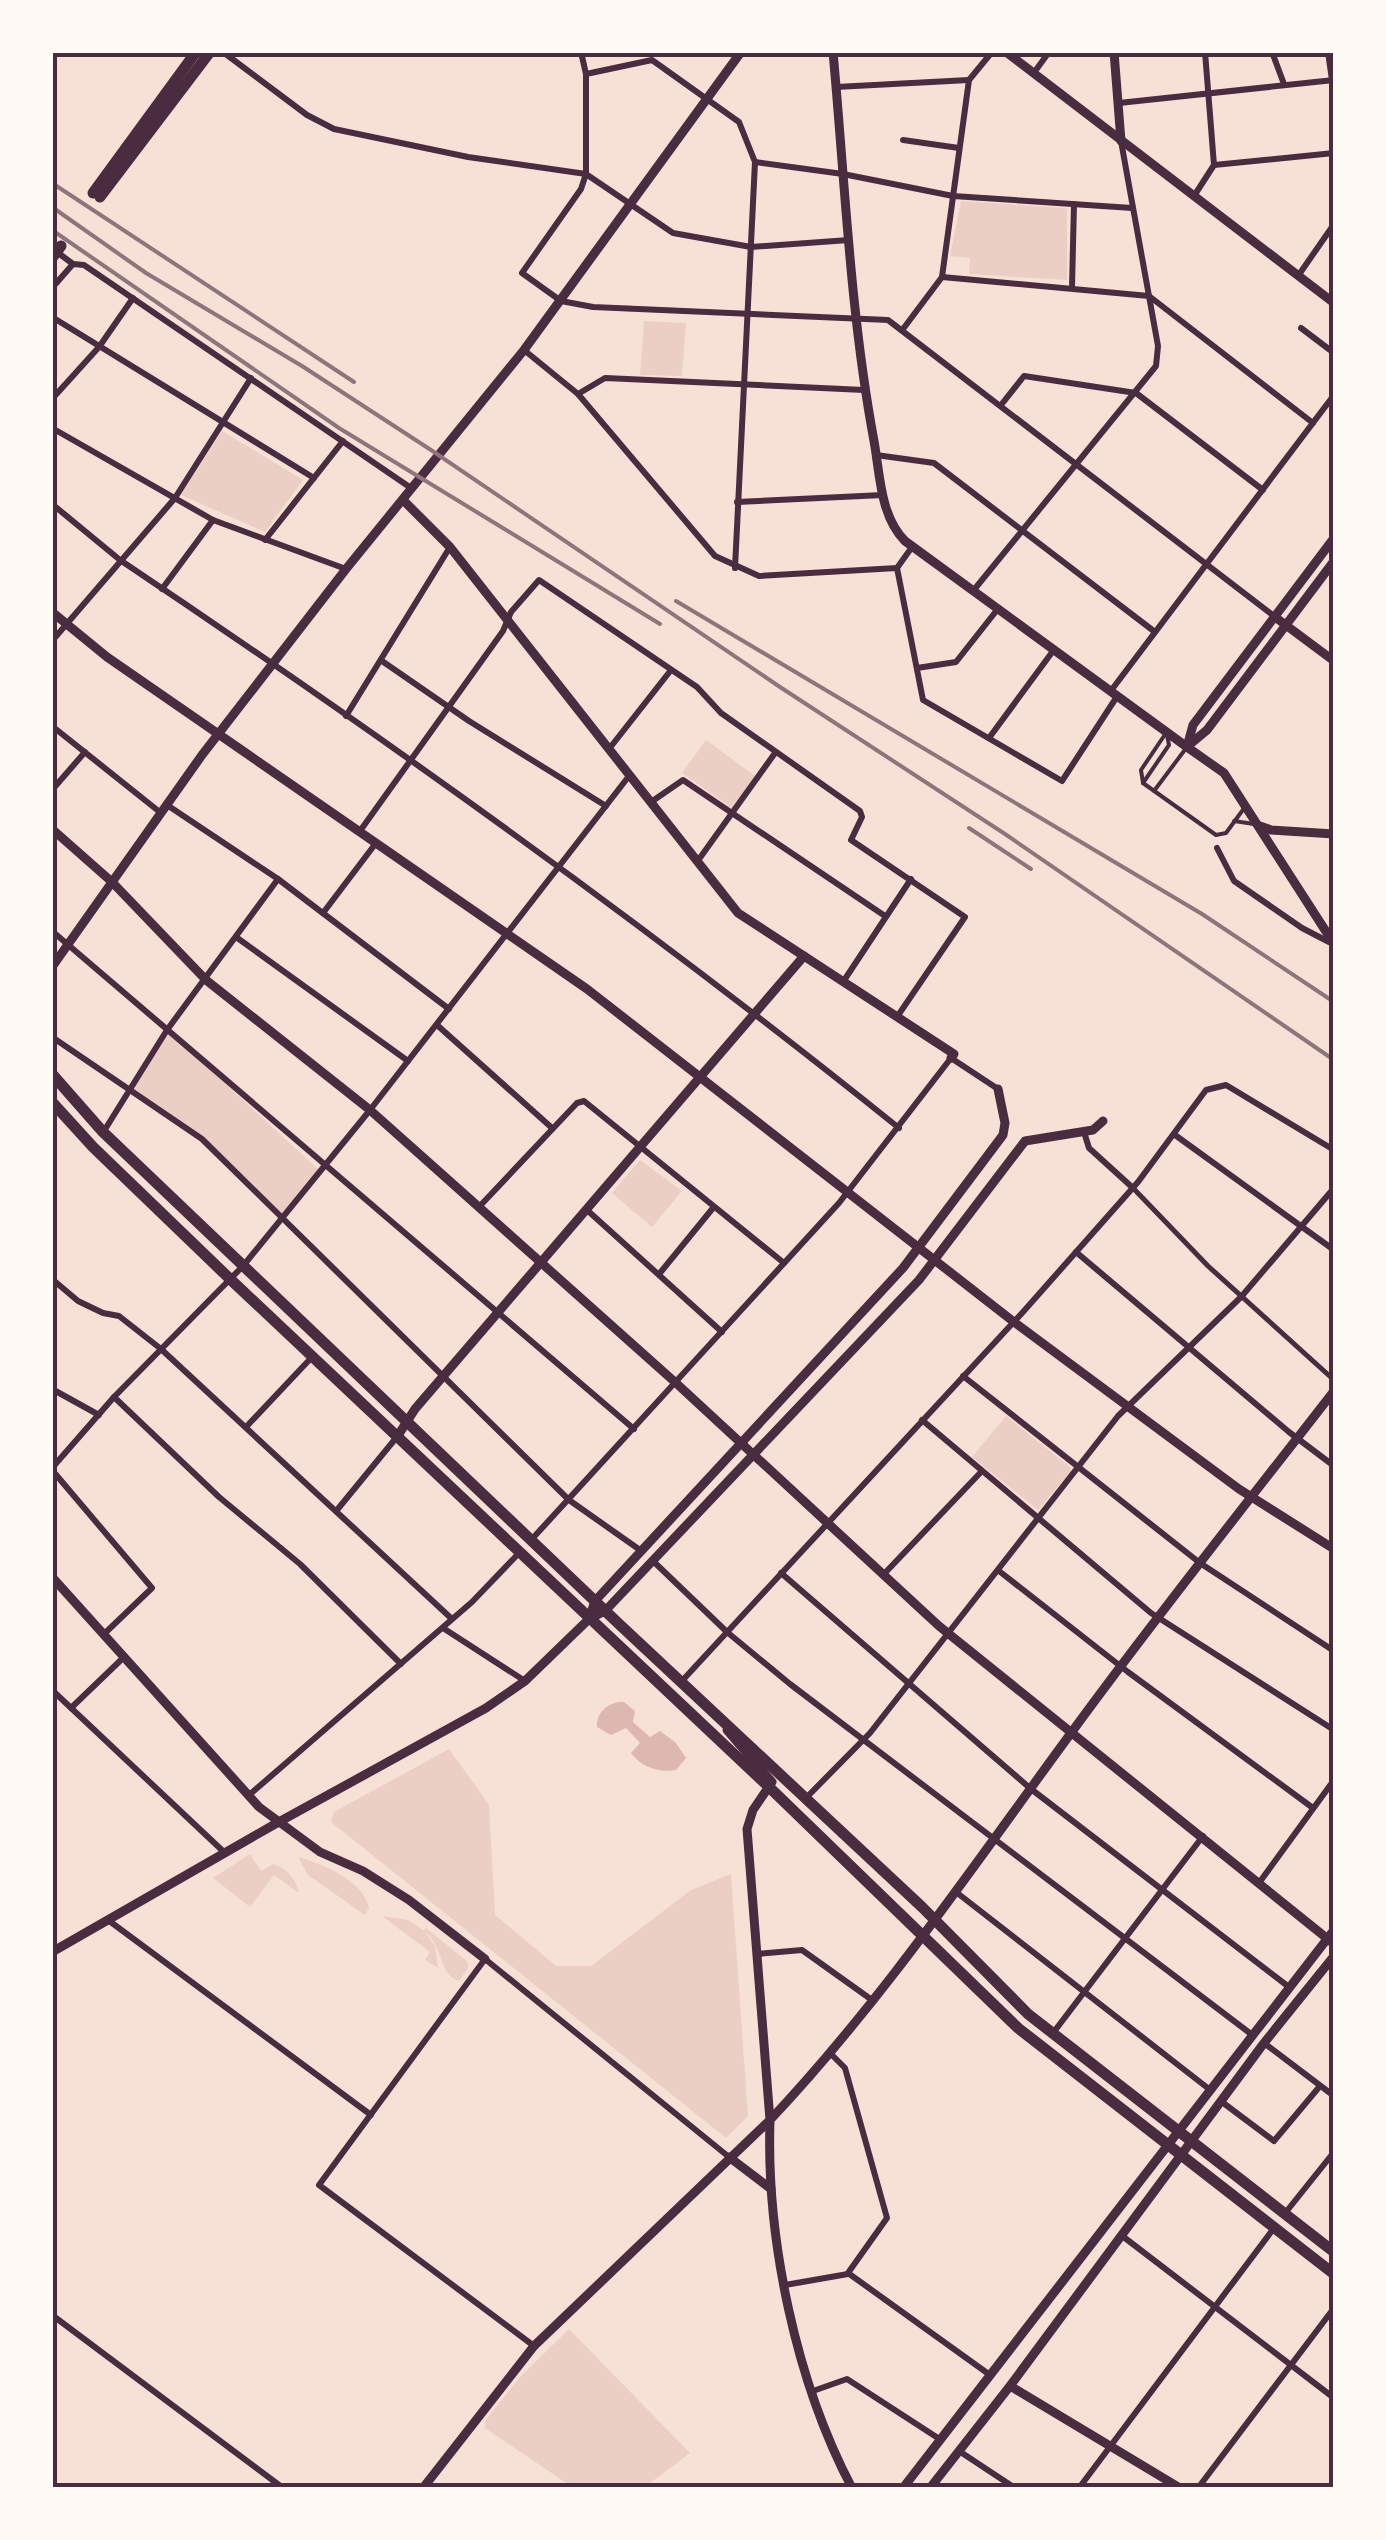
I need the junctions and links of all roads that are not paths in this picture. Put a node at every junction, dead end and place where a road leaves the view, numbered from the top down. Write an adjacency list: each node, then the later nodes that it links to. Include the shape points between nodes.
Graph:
1 (196, 52): 2 (highway, via 96,195)
2 (210, 52)
3 (223, 52): 30 (street, via 334,129)
4 (581, 52): 14 (street)
5 (741, 52): 22 (street)
6 (833, 52): 19 (street)
7 (992, 52): 16 (street)
8 (1006, 52): 15 (street)
9 (1048, 52): 15 (street)
10 (1114, 52): 23 (street)
11 (1204, 52): 20 (street)
12 (1272, 52): 18 (street)
13 (1328, 52): 17 (street)
14 (586, 74): 22 (street, via 652,60); 30 (street)
15 (1034, 74): 25 (street)
16 (969, 80): 19 (street); 26 (street)
17 (1332, 80): 18 (street); 21 (street)
18 (1284, 84): 20 (street)
19 (836, 87): 31 (street)
20 (1208, 91): 23 (street); 29 (street)
21 (1334, 94)
22 (706, 100): 28 (street, via 740,122); 36 (street)
23 (1118, 103): 25 (street)
24 (903, 140): 26 (street)
25 (1122, 141): 33 (street); 37 (street)
26 (960, 148): 32 (street)
27 (1334, 153): 29 (street)
28 (755, 162): 31 (street); 41 (street)
29 (1214, 165): 33 (street)
30 (586, 174): 36 (street); 50 (street, via 522,274)
31 (843, 174): 32 (street); 39 (street)
32 (953, 196): 35 (street); 45 (street)
33 (1194, 196): 44 (street)
34 (1334, 199): 38 (street)
35 (1074, 204): 37 (street); 46 (street)
36 (631, 205): 41 (street, via 673,233); 50 (street)
37 (1132, 208): 48 (street)
38 (1333, 227): 44 (street)
39 (849, 240): 41 (street); 54 (street)
40 (57, 247): 42 (highway); 43 (street)
41 (751, 247): 52 (street)
42 (52, 258)
43 (70, 262): 47 (street); 49 (street)
44 (1298, 276): 51 (street)
45 (942, 277): 46 (street); 56 (street)
46 (1072, 287): 48 (street)
47 (52, 288)
48 (1149, 296): 63 (street, via 1158,356); 69 (street)
49 (133, 298): 57 (street); 60 (street)
50 (561, 301): 52 (street); 58 (street)
51 (1334, 304)
52 (747, 315): 54 (street); 61 (street)
53 (52, 316): 57 (street)
54 (855, 318): 56 (street, via 888,320); 62 (street)
55 (1301, 328): 59 (street)
56 (902, 329): 67 (street)
57 (99, 348): 66 (street); 68 (street)
58 (524, 350): 64 (street); 75 (street)
59 (1334, 353)
60 (251, 378): 68 (street); 71 (street)
61 (746, 383): 62 (street); 64 (street, via 605,378); 80 (street)
62 (864, 390): 72 (street)
63 (1136, 393): 67 (street, via 1024,376); 73 (street); 76 (street)
64 (578, 394): 91 (street, via 714,556)
65 (1334, 395): 69 (street)
66 (52, 399)
67 (1001, 405): 73 (street)
68 (222, 422): 74 (street); 78 (street)
69 (1314, 423): 76 (street)
70 (52, 428): 78 (street)
71 (343, 442): 74 (street); 75 (street)
72 (876, 456): 77 (street); 83 (street, via 934,463)
73 (1078, 464): 83 (street); 90 (street)
74 (314, 478): 85 (street)
75 (412, 489): 79 (street)
76 (1264, 490): 90 (street)
77 (883, 494): 80 (street); 86 (street, via 897,533)
78 (175, 498): 82 (street); 88 (street)
79 (403, 500): 87 (street); 93 (street)
80 (737, 502): 91 (street)
81 (52, 504): 88 (street)
82 (213, 520): 85 (street); 94 (street)
83 (1023, 530): 95 (street); 102 (street)
84 (1334, 538): 98 (street)
85 (265, 540): 93 (street)
86 (912, 547): 92 (street); 95 (street)
87 (450, 548): 99 (street); 105 (street)
88 (120, 560): 94 (street); 100 (street)
89 (1334, 561): 101 (street)
90 (1208, 566): 98 (street); 102 (street)
91 (734, 568): 92 (street, via 759,576)
92 (898, 568): 108 (street)
93 (346, 569): 107 (street)
94 (162, 588): 107 (street)
95 (973, 592): 96 (street)
96 (997, 610): 104 (street); 108 (street, via 956,662)
97 (52, 612): 100 (street)
98 (1275, 617): 101 (street); 118 (street, via 1193,724)
99 (508, 622): 109 (street, via 539,580); 111 (street); 119 (street)
100 (67, 624): 103 (street); 114 (street)
101 (1285, 625): 106 (street); 118 (street)
102 (1155, 632): 110 (street)
103 (52, 641)
104 (1053, 652): 110 (street); 116 (street)
105 (382, 661): 111 (street); 112 (street)
106 (1334, 661)
107 (272, 664): 112 (street); 114 (street)
108 (918, 668): 116 (street, via 922,700)
109 (671, 670): 119 (street); 121 (street)
110 (1113, 696): 115 (street); 116 (street, via 1062,781)
111 (448, 707): 122 (street); 128 (street)
112 (346, 716): 122 (street)
113 (52, 726): 120 (street)
114 (218, 733): 130 (street); 135 (street)
115 (1166, 733): 117 (lane); 118 (street); 124 (lane, via 1141,770)
116 (989, 738)
117 (1169, 746): 118 (lane); 124 (lane)
118 (1187, 747): 126 (lane); 129 (street, via 1224,773)
119 (608, 750): 123 (street)
120 (84, 752): 125 (street); 130 (street)
121 (775, 753): 131 (street); 142 (street, via 860,811 850,839)
122 (410, 761): 135 (street); 140 (street)
123 (629, 776): 127 (street); 128 (street)
124 (1143, 782): 126 (lane)
125 (52, 790)
126 (1154, 791): 132 (lane, via 1216,835)
127 (650, 803): 131 (street, via 683,780); 139 (street)
128 (606, 806): 140 (street)
129 (1246, 806): 132 (lane); 133 (street)
130 (164, 809): 141 (street); 143 (street)
131 (731, 814): 139 (street); 145 (street)
132 (1234, 821): 133 (lane)
133 (1258, 824): 136 (street); 149 (street)
134 (52, 828): 143 (street)
135 (360, 832): 137 (street)
136 (1334, 834)
137 (376, 843): 144 (street); 147 (street)
138 (1218, 848): 149 (street, via 1234,881)
139 (697, 862): 151 (street, via 738,913)
140 (560, 866): 147 (street); 156 (street)
141 (278, 879): 144 (street); 148 (street)
142 (911, 879): 145 (street); 157 (street, via 965,917)
143 (112, 882): 150 (street); 153 (street)
144 (322, 912): 155 (street)
145 (885, 916): 154 (street)
146 (52, 930): 150 (street)
147 (507, 934): 155 (street); 164 (street)
148 (236, 937): 153 (street); 162 (street)
149 (1331, 943)
150 (68, 945): 152 (street); 159 (street)
151 (804, 956): 154 (street); 156 (street)
152 (52, 968)
153 (206, 980): 159 (street); 168 (street)
154 (843, 982): 157 (street)
155 (449, 1008): 158 (street)
156 (756, 1013): 164 (street); 171 (street)
157 (896, 1017): 161 (street)
158 (436, 1025): 162 (street); 170 (street)
159 (167, 1030): 166 (street); 177 (street)
160 (52, 1037): 166 (street)
161 (952, 1058): 165 (street); 171 (street)
162 (408, 1061): 168 (street)
163 (52, 1074): 172 (highway)
164 (700, 1076): 175 (street); 180 (street)
165 (998, 1089): 186 (street, via 1003,1135)
166 (130, 1090): 172 (street); 184 (street, via 202,1139)
167 (52, 1102): 194 (highway)
168 (370, 1110): 177 (street); 181 (street)
169 (1103, 1122): 173 (street)
170 (552, 1128): 175 (street, via 584,1101); 181 (street)
171 (899, 1128): 180 (street)
172 (103, 1132): 192 (highway)
173 (1084, 1132): 178 (street, via 1089,1148); 189 (street, via 1024,1141)
174 (1175, 1135): 176 (street, via 1206,1090 1226,1084); 178 (street); 185 (street)
175 (639, 1148): 182 (street); 183 (street)
176 (1334, 1150)
177 (327, 1164): 184 (street); 197 (street)
178 (1132, 1188): 188 (street); 196 (street)
179 (1334, 1188): 185 (street)
180 (848, 1193): 186 (street); 190 (street)
181 (478, 1208): 191 (street)
182 (713, 1208): 190 (street); 193 (street)
183 (587, 1210): 191 (street); 193 (street)
184 (283, 1218): 192 (street); 203 (street)
185 (1302, 1227): 187 (street); 196 (street)
186 (920, 1249): 189 (street); 218 (street)
187 (1334, 1250)
188 (1076, 1252): 198 (street); 200 (street)
189 (936, 1261): 198 (street); 219 (street)
190 (784, 1262): 199 (street)
191 (541, 1264): 197 (street); 206 (street)
192 (244, 1266): 194 (street); 212 (highway)
193 (660, 1273): 199 (street)
194 (229, 1278): 201 (street); 202 (highway)
195 (52, 1279): 201 (street, via 78,1300 119,1316)
196 (1241, 1297): 200 (street); 205 (street)
197 (498, 1313): 203 (street); 215 (street)
198 (1014, 1322): 204 (street); 210 (street)
199 (722, 1332): 206 (street)
200 (1192, 1347): 210 (street); 217 (street)
201 (161, 1349): 209 (street); 214 (street)
202 (312, 1358): 214 (street); 216 (highway)
203 (445, 1376): 212 (street); 225 (street)
204 (963, 1376): 213 (street); 221 (street)
205 (1334, 1380)
206 (676, 1383): 215 (street); 218 (street)
207 (52, 1388): 211 (street)
208 (1334, 1391): 217 (street)
209 (114, 1397): 211 (street); 252 (street)
210 (1129, 1406): 221 (street); 224 (street)
211 (99, 1414): 222 (street)
212 (406, 1420): 216 (street); 229 (highway)
213 (922, 1420): 223 (street); 228 (street)
214 (246, 1427): 226 (street)
215 (634, 1429): 225 (street)
216 (397, 1437): 226 (street); 232 (highway)
217 (1296, 1438): 220 (street); 224 (street)
218 (742, 1443): 219 (street); 231 (street)
219 (754, 1454): 228 (street); 233 (street)
220 (1334, 1466)
221 (1078, 1468): 227 (street); 234 (street)
222 (52, 1469): 248 (street, via 152,1588)
223 (981, 1472): 227 (street); 237 (street)
224 (1249, 1496): 230 (street); 234 (street)
225 (569, 1500): 229 (street); 231 (street)
226 (336, 1510): 243 (street)
227 (1038, 1519): 235 (street); 241 (street)
228 (828, 1522): 236 (street); 237 (street)
229 (532, 1540): 239 (highway)
230 (1334, 1549)
231 (640, 1550): 239 (street)
232 (519, 1553): 242 (highway); 243 (street)
233 (652, 1560): 240 (street); 245 (street)
234 (1200, 1564): 241 (street); 250 (street)
235 (998, 1570): 246 (street); 253 (street)
236 (781, 1573): 245 (street); 256 (street)
237 (884, 1574): 246 (street)
238 (52, 1576): 248 (street)
239 (594, 1601): 240 (highway); 242 (street)
240 (605, 1611): 242 (street); 255 (highway)
241 (1158, 1618): 253 (street); 260 (street)
242 (590, 1619): 247 (street); 249 (highway)
243 (452, 1620): 244 (street)
244 (443, 1628): 252 (street); 254 (street)
245 (727, 1632): 255 (street); 262 (street)
246 (948, 1633): 256 (street); 261 (street)
247 (574, 1634): 249 (street); 254 (street)
248 (103, 1635): 251 (street)
249 (608, 1636): 264 (highway)
250 (1334, 1651)
251 (123, 1658): 258 (street); 266 (street)
252 (401, 1664): 266 (street)
253 (1121, 1666): 261 (street); 268 (street)
254 (525, 1681): 269 (street)
255 (681, 1682): 259 (highway)
256 (910, 1684): 262 (street); 265 (street)
257 (52, 1690): 258 (street)
258 (72, 1708): 273 (street)
259 (716, 1716): 264 (street, via 770,1778); 267 (highway)
260 (1334, 1730)
261 (1072, 1731): 265 (street); 270 (street)
262 (864, 1738): 267 (street); 271 (street)
263 (1334, 1780): 268 (street)
264 (769, 1787): 272 (highway); 283 (street, via 747,1829)
265 (1031, 1788): 271 (street); 275 (street)
266 (248, 1796): 269 (street)
267 (806, 1798): 272 (highway, via 805,1812); 278 (highway)
268 (1313, 1808): 274 (street)
269 (277, 1822): 273 (street); 285 (street, via 409,1900)
270 (1203, 1836): 274 (street); 275 (street)
271 (996, 1838): 276 (street); 281 (street)
272 (829, 1846): 279 (highway)
273 (224, 1853): 277 (street)
274 (1259, 1883): 280 (street)
275 (1162, 1890): 281 (street); 286 (street)
276 (956, 1892): 278 (street); 287 (street)
277 (108, 1920): 282 (street); 297 (street)
278 (936, 1920): 279 (street); 289 (highway)
279 (923, 1936): 288 (street); 301 (highway, via 1018,2028)
280 (1331, 1937): 286 (street)
281 (1125, 1938): 287 (street); 290 (street)
282 (52, 1952)
283 (756, 1954): 288 (street, via 802,1950); 298 (street)
284 (1334, 1956): 291 (street)
285 (485, 1959): 297 (street); 303 (street)
286 (1289, 1987): 290 (street)
287 (1083, 1993): 289 (street); 294 (street)
288 (872, 2000): 292 (street)
289 (1052, 2034): 299 (highway)
290 (1251, 2034): 294 (street)
291 (1264, 2043): 293 (street); 296 (street)
292 (829, 2052): 298 (street); 310 (street, via 845,2068 887,2218)
293 (1320, 2086): 295 (street); 296 (street, via 1274,2141)
294 (1208, 2089): 299 (street)
295 (1334, 2096)
296 (1222, 2102): 300 (street)
297 (371, 2115): 316 (street, via 320,2184)
298 (770, 2120): 303 (street); 305 (street)
299 (1177, 2130): 300 (highway); 301 (street)
300 (1192, 2143): 302 (street); 306 (highway)
301 (1167, 2144): 302 (highway); 318 (street)
302 (1182, 2156): 307 (highway); 308 (street)
303 (729, 2157): 305 (street); 316 (street)
304 (1332, 2158): 306 (street)
305 (771, 2189): 312 (street)
306 (1285, 2213): 309 (highway)
307 (1274, 2228): 311 (highway); 313 (street)
308 (1121, 2235): 313 (street); 319 (street)
309 (1334, 2252)
310 (848, 2274): 312 (street); 318 (street)
311 (1334, 2274)
312 (785, 2285): 320 (street)
313 (1214, 2307): 317 (street); 323 (street)
314 (1334, 2308): 317 (street)
315 (52, 2316): 325 (street)
316 (534, 2346): 326 (street)
317 (1290, 2365): 321 (street); 333 (street)
318 (990, 2375): 322 (street)
319 (1010, 2386): 323 (street); 324 (street)
320 (812, 2391): 322 (street, via 847,2379); 327 (street)
321 (1334, 2398)
322 (940, 2440): 328 (street)
323 (1109, 2446): 331 (street); 332 (street)
324 (958, 2450): 329 (street); 330 (street)
325 (283, 2488)
326 (422, 2488)
327 (852, 2488)
328 (903, 2488)
329 (930, 2488)
330 (1015, 2488)
331 (1079, 2488)
332 (1180, 2488)
333 (1198, 2488)

